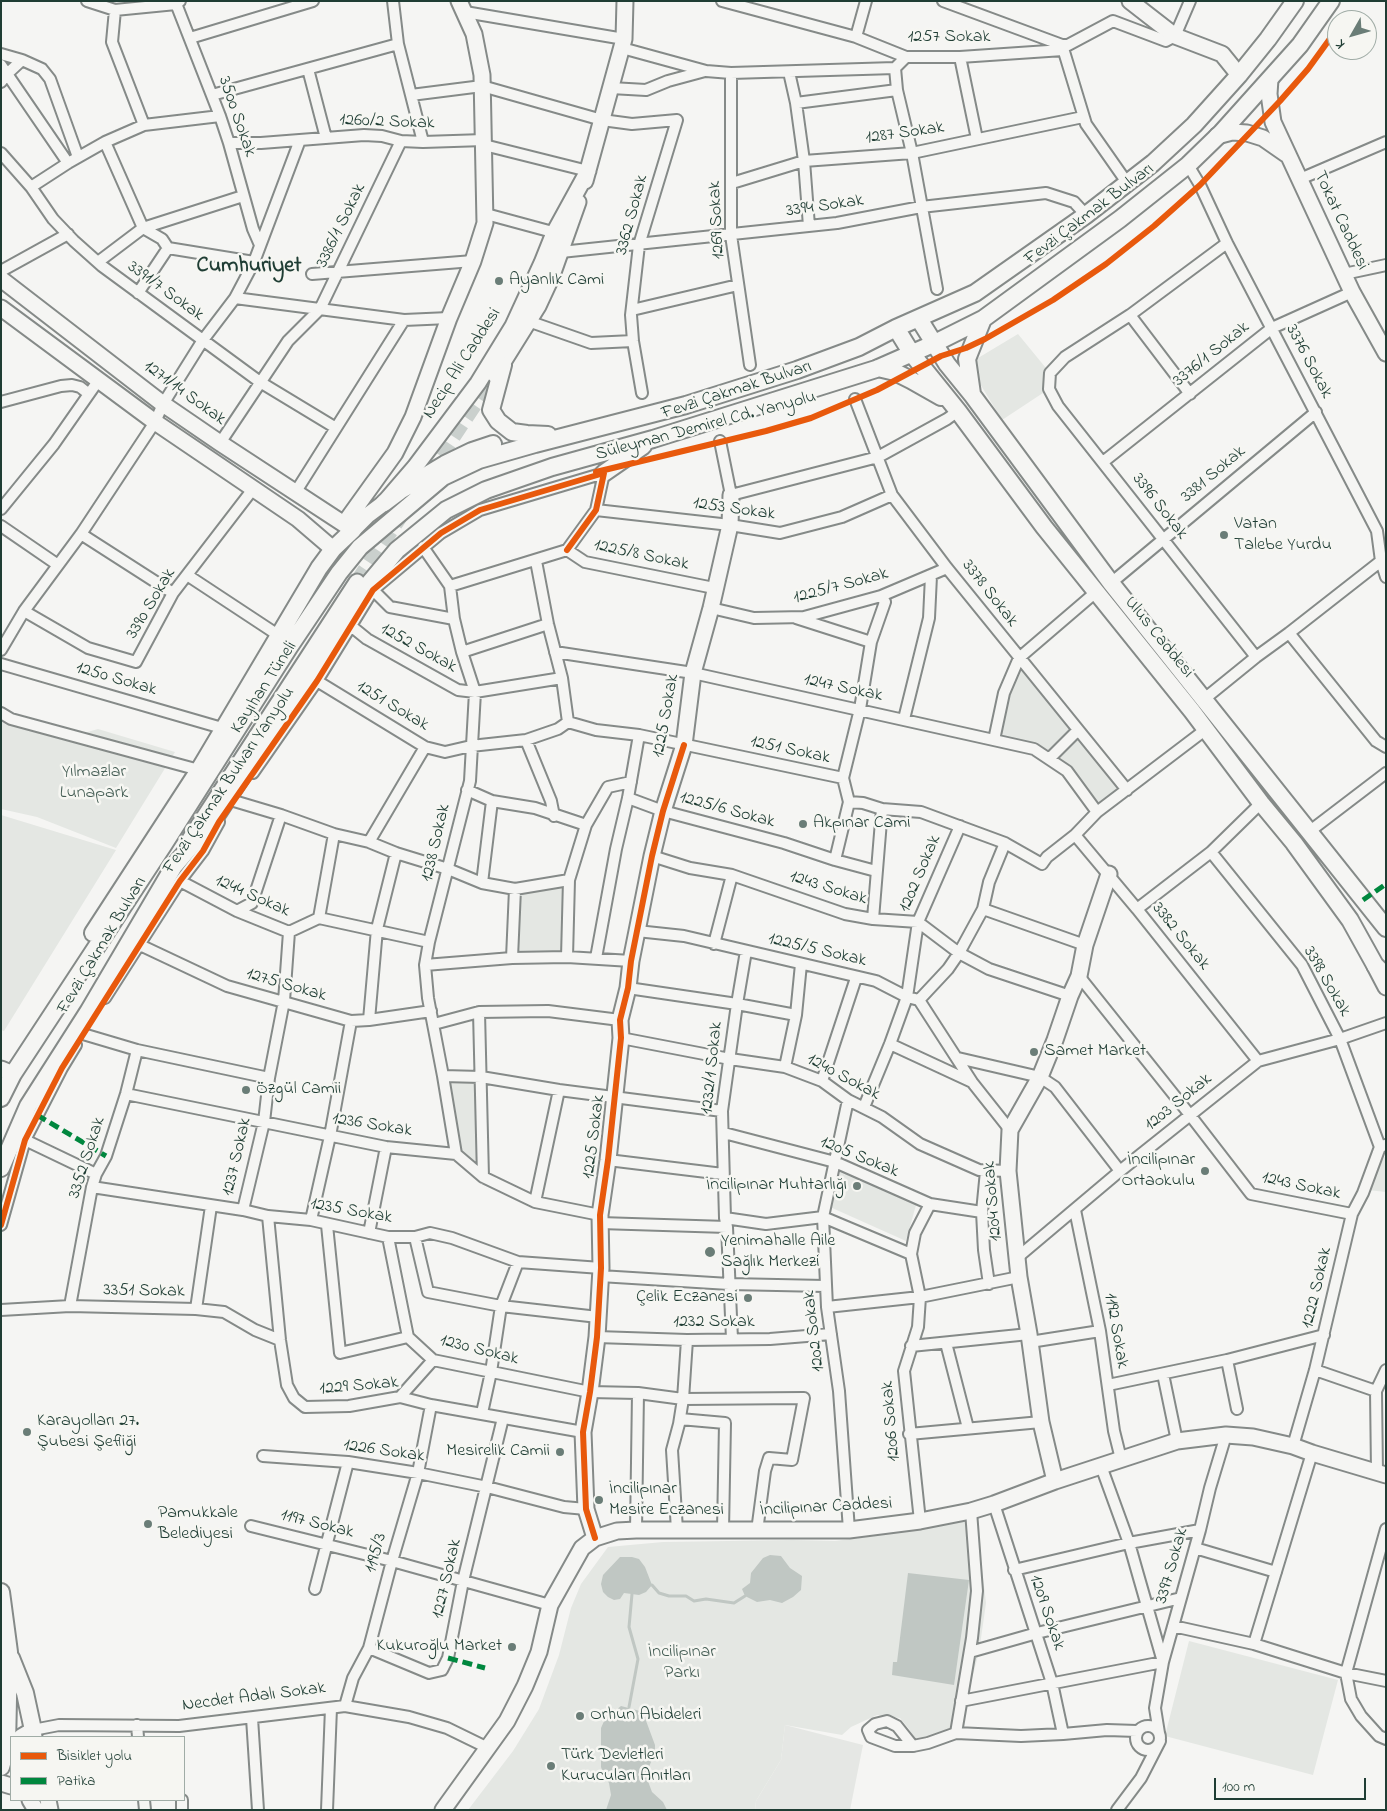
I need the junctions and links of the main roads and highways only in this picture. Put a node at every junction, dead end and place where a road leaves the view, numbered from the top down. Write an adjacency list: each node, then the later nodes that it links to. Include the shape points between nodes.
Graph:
1 (1295, 1): 3 (main road, Fevzi Çakmak Bulvarı, via 1268,39 1194,125 1128,184 976,293)
2 (1331, 1): 4 (main road, Fevzi Çakmak Bulvarı, via 1300,45 1188,165)
3 (919, 319): 5 (main road, Fevzi Çakmak Bulvarı); 6 (main road, Ulus Caddesi)
4 (983, 319): 6 (main road, Fevzi Çakmak Bulvarı); 10 (main road, via 967,359)
5 (896, 328): 7 (main road, Ulus Caddesi); 13 (main road, Fevzi Çakmak Bulvarı, via 858,347 797,370 686,405)
6 (934, 344): 7 (main road, Fevzi Çakmak Bulvarı); 10 (main road, Ulus Caddesi)
7 (912, 354): 9 (main road, Fevzi Çakmak Bulvarı); 11 (main road, Ulus Caddesi)
8 (503, 365): 12 (main road, via 491,410 498,421 512,432)
9 (878, 368): 11 (main road, via 911,380); 14 (main road, Fevzi Çakmak Bulvarı)
10 (973, 396): 18 (main road, Ulus Caddesi, via 1111,583)
11 (955, 408): 19 (main road, Ulus Caddesi, via 1044,527 1294,843 1350,920)
12 (527, 434): 13 (main road); 16 (main road, via 472,451 445,464)
13 (568, 435): 20 (main road, Fevzi Çakmak Bulvarı, via 479,460 444,477 360,547 339,572 159,852)
14 (653, 439): 15 (main road); 22 (main road, Fevzi Çakmak Bulvarı, via 552,467 486,490 446,510 397,550 366,587 88,1012 28,1106)
15 (604, 473)
16 (384, 503)
17 (348, 527): 20 (main road, via 319,568 199,770)
18 (1386, 928)
19 (1380, 970)
20 (5, 1072): 21 (main road, Fevzi Çakmak Bulvarı)
21 (1, 1098)
22 (1, 1168)
23 (1, 1592): 24 (main road)
24 (9, 1652): 25 (main road); 26 (main road, via 25,1693)
25 (4, 1692): 27 (main road)
26 (30, 1735)
27 (8, 1744): 28 (main road)
28 (1, 1767)

